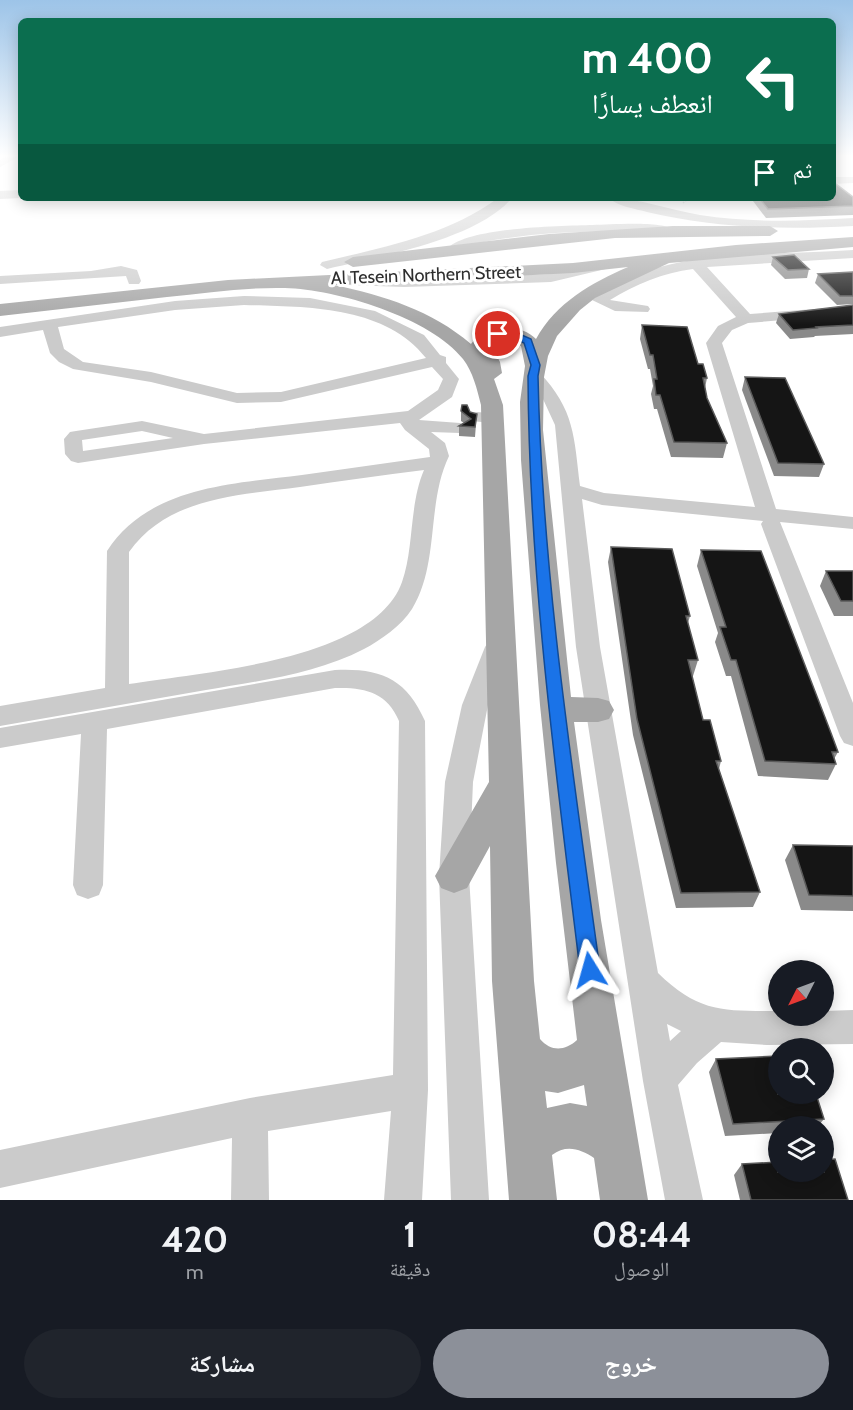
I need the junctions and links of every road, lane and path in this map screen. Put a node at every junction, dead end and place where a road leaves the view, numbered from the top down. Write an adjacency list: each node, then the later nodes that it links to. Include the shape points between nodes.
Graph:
1 (484, 213): 13 (street, via 437,235)
2 (651, 213): 6 (street)
3 (666, 213): 4 (street, via 726,222)
4 (853, 222)
5 (853, 230): 6 (main road, Al Tesein Northern Street)
6 (752, 231): 10 (main road, Al Tesein Northern Street)
7 (853, 242): 8 (main road, Al Tesein Northern Street)
8 (755, 249): 9 (street); 10 (main road, Al Tesein Northern Street)
9 (853, 251): 12 (street)
10 (665, 258): 12 (street); 13 (main road, Al Tesein Northern Street, via 605,266); 13 (main road, Al Tesein Northern Street, via 589,235 455,248); 18 (street, via 599,300 615,307); 25 (main road, via 607,281 580,300 550,333)
11 (42, 262): 14 (street, via 56,268)
12 (697, 265): 21 (street)
13 (331, 272): 14 (main road, Al Tesein Northern Street); 16 (main road, Al Tesein Northern Street)
14 (128, 275): 15 (street); 17 (main road, Al Tesein Northern Street)
15 (0, 280)
16 (286, 282): 19 (main road, Al Tesein Northern Street, via 206,286); 26 (main road, via 351,295 417,317 465,348)
17 (0, 291)
18 (643, 309)
19 (0, 310)
20 (853, 310): 21 (street)
21 (746, 319): 33 (street, via 719,332 714,343)
22 (50, 325): 23 (street); 24 (street, via 217,300 274,299 322,304 372,316 417,338); 24 (street, via 56,350 79,366 151,377 237,398 281,397)
23 (0, 332)
24 (440, 360): 27 (street, via 451,379 450,387)
25 (534, 370): 26 (main road, via 530,344 525,339 504,334 488,337 481,344 491,368); 31 (street, via 558,406 564,425); 38 (main road, via 534,457)
26 (487, 386): 28 (main road)
27 (413, 418): 28 (street); 29 (street); 30 (street, via 438,447)
28 (477, 422): 36 (main road)
29 (204, 439): 29 (street, via 135,426 73,439 74,454 78,457)
30 (437, 462): 37 (street, via 424,505 414,580 402,606 380,628 354,644 313,659); 37 (street, via 219,492 189,499 147,520 130,533 118,551)
31 (571, 489): 32 (street); 33 (street, via 602,499)
32 (574, 519): 33 (street, via 613,510); 39 (street)
33 (769, 519): 34 (street); 35 (street); 42 (street)
34 (853, 522)
35 (853, 532)
36 (500, 640): 44 (main road); 45 (street, via 475,705 459,783)
37 (117, 695): 40 (street)
38 (557, 709): 39 (main road); 51 (main road)
39 (598, 710): 47 (street)
40 (0, 716)
41 (94, 720): 43 (street); 46 (street); 53 (street, via 335,679 371,680 399,695 412,721)
42 (853, 736)
43 (0, 738)
44 (504, 787): 45 (main road); 50 (main road)
45 (454, 876): 60 (street)
46 (88, 885)
47 (643, 981): 48 (street, via 671,1007); 52 (street)
48 (715, 1026): 49 (street); 52 (street, via 675,1058)
49 (853, 1027)
50 (519, 1048): 51 (main road, via 538,1069 550,1071 580,1066); 56 (main road)
51 (599, 1049): 55 (main road)
52 (660, 1081): 63 (street)
53 (410, 1090): 54 (street); 59 (street)
54 (250, 1116): 57 (street); 58 (street)
55 (615, 1145): 56 (main road, via 587,1127 566,1125 537,1137); 62 (main road)
56 (528, 1147): 61 (main road)
57 (0, 1169)
58 (250, 1200)
59 (403, 1200)
60 (470, 1200)
61 (533, 1200)
62 (624, 1200)
63 (684, 1200)

